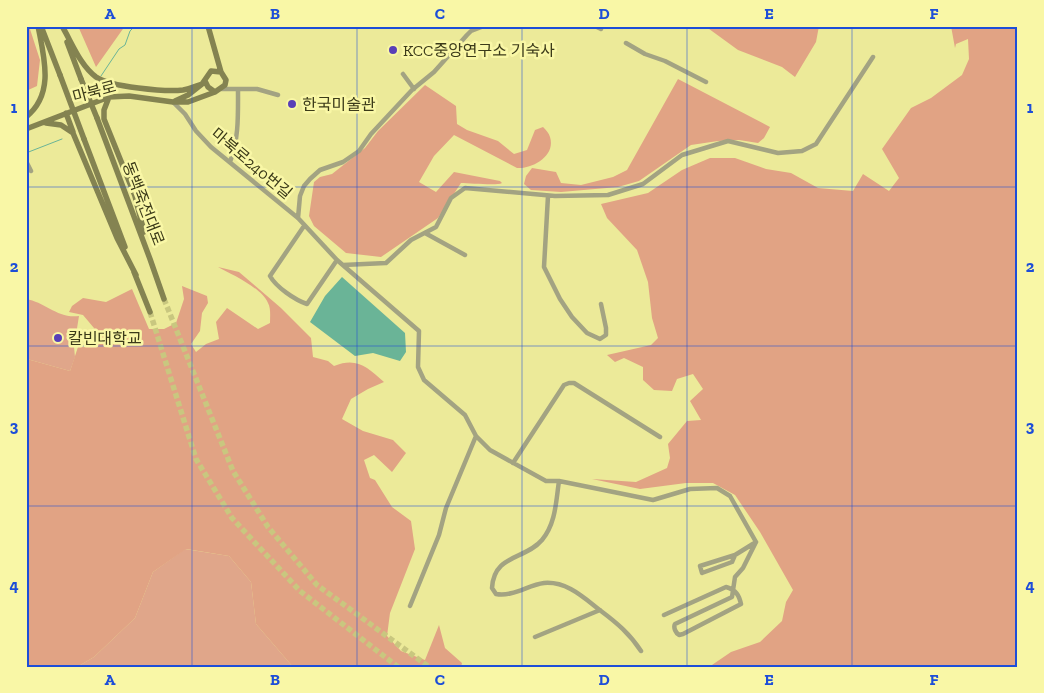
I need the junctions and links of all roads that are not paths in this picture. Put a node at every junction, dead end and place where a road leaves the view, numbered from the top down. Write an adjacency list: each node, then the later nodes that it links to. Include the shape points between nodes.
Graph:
1 (40, 26): 22 (main road, via 44,90 36,108); 38 (main road, 동백죽전대로, bridge)
2 (61, 26): 12 (main road, via 77,55 95,76 107,82 169,91 185,90); 35 (main road, 동백죽전대로, bridge)
3 (208, 26): 9 (main road)
4 (484, 26): 14 (street, via 471,31)
5 (595, 26): 6 (street)
6 (600, 29)
7 (626, 43): 11 (street)
8 (873, 57): 30 (street, via 816,144 802,151 778,153 728,141 682,156 643,184 608,195)
9 (221, 72): 12 (main road, via 212,72); 13 (main road, via 226,80)
10 (403, 74): 14 (street)
11 (706, 82)
12 (203, 83): 16 (main road); 19 (main road)
13 (221, 88): 15 (street); 16 (main road)
14 (414, 89): 31 (street, via 370,134 359,151 343,162 320,170 310,179 300,196)
15 (238, 90): 17 (street, via 257,89); 28 (street, via 236,148)
16 (215, 92): 19 (main road, 마북로, via 188,102)
17 (278, 94)
18 (109, 97): 19 (main road, 마북로, via 129,96); 20 (main road, 마북로); 23 (main road)
19 (173, 102): 28 (street, 마북로240번길, via 211,147)
20 (96, 103): 21 (main road, 마북로); 23 (main road)
21 (66, 113): 24 (main road, 마북로); 26 (main road)
22 (26, 117)
23 (104, 119): 35 (main road, via 135,196)
24 (44, 122): 25 (main road, 마북로); 26 (main road, via 61,125)
25 (26, 129)
26 (74, 133): 38 (main road, via 117,238)
27 (26, 161): 29 (street)
28 (230, 162): 31 (street, 마북로240번길)
29 (31, 171)
30 (548, 196): 33 (street, via 465,188 451,198 436,227); 40 (street, via 544,267 572,317 600,340 606,335)
31 (298, 218): 32 (street, 마북로240번길)
32 (304, 226): 36 (street, 마북로240번길); 36 (street, via 270,276 273,281 307,304)
33 (425, 233): 34 (street); 37 (street, via 411,240 386,263)
34 (465, 255)
35 (150, 259): 39 (main road, 동백죽전대로)
36 (337, 260): 37 (street, 마북로240번길)
37 (343, 265): 42 (street, 마북로240번길, via 419,332 418,367 424,380 465,415)
38 (136, 275): 41 (main road, 동백죽전대로)
39 (164, 299)
40 (601, 304)
41 (150, 312)
42 (476, 436): 44 (street, via 490,450); 49 (street)
43 (660, 437): 44 (street, via 604,400 569,382)
44 (514, 463): 45 (street, via 546,480)
45 (560, 481): 46 (street, via 653,500 690,489 717,488 730,496); 50 (street, via 552,525 535,546 498,568 492,588 496,594 505,596 539,584 556,583 581,594)
46 (756, 542): 47 (street); 48 (street, via 735,577)
47 (735, 554): 47 (street, via 700,566 702,573 732,562)
48 (734, 590): 48 (street, via 741,604 683,634 676,634 675,624 732,597); 51 (street, via 726,587)
49 (410, 606)
50 (600, 610): 52 (street); 53 (street, via 632,637)
51 (664, 615)
52 (535, 637)
53 (641, 651)

